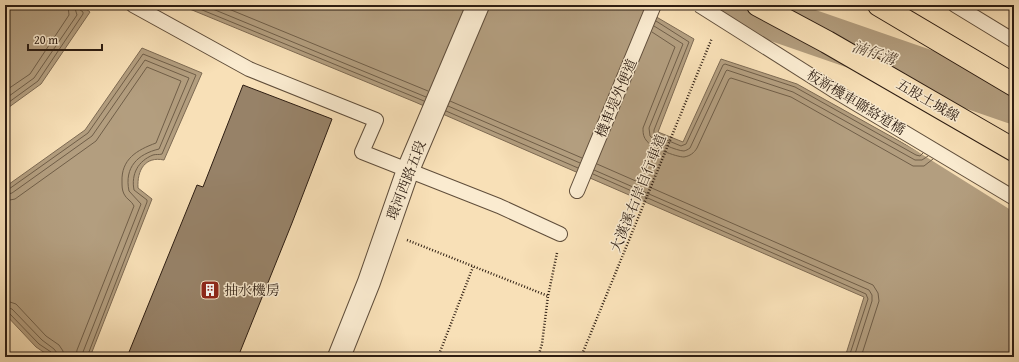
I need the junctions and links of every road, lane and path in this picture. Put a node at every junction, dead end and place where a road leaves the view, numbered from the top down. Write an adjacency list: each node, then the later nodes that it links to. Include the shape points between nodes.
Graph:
1 (133, 5): 14 (lane, via 250,69 376,120 362,152)
2 (478, 5): 14 (street, 環河西路五段)
3 (654, 5): 15 (lane, 機車堤外便道)
4 (699, 5): 16 (lane, 板新機車聯絡道橋, bridge)
5 (758, 5): 11 (highway, 五股土城線)
6 (774, 5): 11 (highway)
7 (878, 5): 12 (highway)
8 (955, 5): 10 (lane)
9 (713, 36): 24 (path, 大漢溪右岸自行車道)
10 (1014, 41)
11 (827, 42): 13 (highway, 五股土城線)
12 (1014, 85)
13 (1014, 150)
14 (408, 170): 17 (lane, via 499,206); 21 (street, 環河西路五段, via 369,282)
15 (577, 191)
16 (1014, 198)
17 (560, 234): 20 (path)
18 (405, 240): 19 (path)
19 (473, 267): 20 (path); 22 (path)
20 (548, 296): 23 (path)
21 (339, 357)
22 (438, 357)
23 (538, 357)
24 (581, 357)

